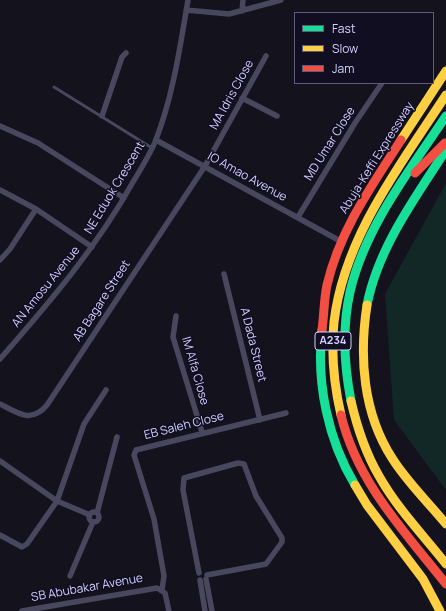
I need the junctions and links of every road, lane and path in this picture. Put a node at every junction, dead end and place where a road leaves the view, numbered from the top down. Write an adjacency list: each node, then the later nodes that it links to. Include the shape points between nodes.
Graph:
1 (188, 0): 4 (street, NE Eduok Crescent)
2 (242, 0): 5 (street)
3 (281, 0): 5 (street)
4 (186, 10): 5 (street, via 229,14); 17 (street, NE Eduok Crescent, via 170,96)
5 (242, 11)
6 (126, 52): 13 (street)
7 (266, 56): 12 (street, MA Idris Close)
8 (446, 71): 27 (highway, Abuja-Keffi Expressway, via 359,205)
9 (381, 84): 26 (street, MD Umar Close)
10 (54, 87): 13 (lane)
11 (446, 95): 45 (highway, Abuja-Keffi Expressway / A234, via 370,213 345,270 335,315 335,391 351,449 363,475)
12 (242, 98): 14 (street); 21 (street, MA Idris Close)
13 (102, 116): 19 (lane)
14 (277, 116)
15 (446, 116): 23 (highway, A234)
16 (0, 126): 24 (street, via 38,143)
17 (156, 140): 19 (street, NE Eduok Crescent); 21 (street, IO Amao Avenue)
18 (446, 143): 23 (highway)
19 (152, 148): 24 (street, NE Eduok Crescent)
20 (446, 150): 44 (highway, via 406,213 381,262 369,297 364,334 366,384 373,418 384,446)
21 (205, 166): 26 (street, IO Amao Avenue); 34 (street, AB Bagare Street, via 40,413 22,415)
22 (0, 190): 25 (street)
23 (395, 194): 47 (highway, A234, via 357,269 345,332 346,366 357,425 378,476)
24 (124, 198): 28 (street, NE Eduok Crescent)
25 (36, 209): 28 (street); 29 (street)
26 (298, 217): 27 (street, IO Amao Avenue)
27 (342, 242): 53 (highway, Abuja-Keffi Expressway, via 327,286 320,334 321,372 331,432 344,465 366,505)
28 (92, 247): 32 (street, AN Amosu Avenue)
29 (0, 260)
30 (224, 274): 36 (street, A Dada Street)
31 (176, 316): 37 (street, IM Alfa Close, via 173,336)
32 (0, 359)
33 (106, 390): 40 (street, via 84,424)
34 (0, 404)
35 (286, 413): 36 (street, EB Saleh Close)
36 (260, 420): 37 (street, EB Saleh Close)
37 (202, 432): 56 (street, EB Saleh Close, via 134,452 154,519 164,576)
38 (117, 437): 41 (street)
39 (0, 461): 40 (street)
40 (57, 501): 42 (street); 46 (street, via 27,544 22,547)
41 (98, 513): 42 (street, via 93,512); 43 (street, via 99,519)
42 (90, 515): 43 (street)
43 (93, 522): 51 (street)
44 (446, 524)
45 (404, 533): 53 (highway); 55 (highway, Abuja-Keffi Expressway / A234)
46 (0, 535)
47 (425, 537): 48 (highway); 49 (highway, A234)
48 (446, 556)
49 (446, 564)
50 (200, 573): 52 (street, via 205,572); 52 (street, via 183,490 184,478 238,463 244,464 256,496 282,542 266,564); 54 (street)
51 (70, 576)
52 (207, 577): 54 (street); 60 (street)
53 (423, 578): 61 (highway, Abuja-Keffi Expressway)
54 (200, 580): 59 (street)
55 (446, 584)
56 (159, 589): 57 (street, SB Abubakar Avenue); 58 (street, via 165,593)
57 (22, 611)
58 (169, 611)
59 (205, 611)
60 (212, 611)
61 (440, 611)

